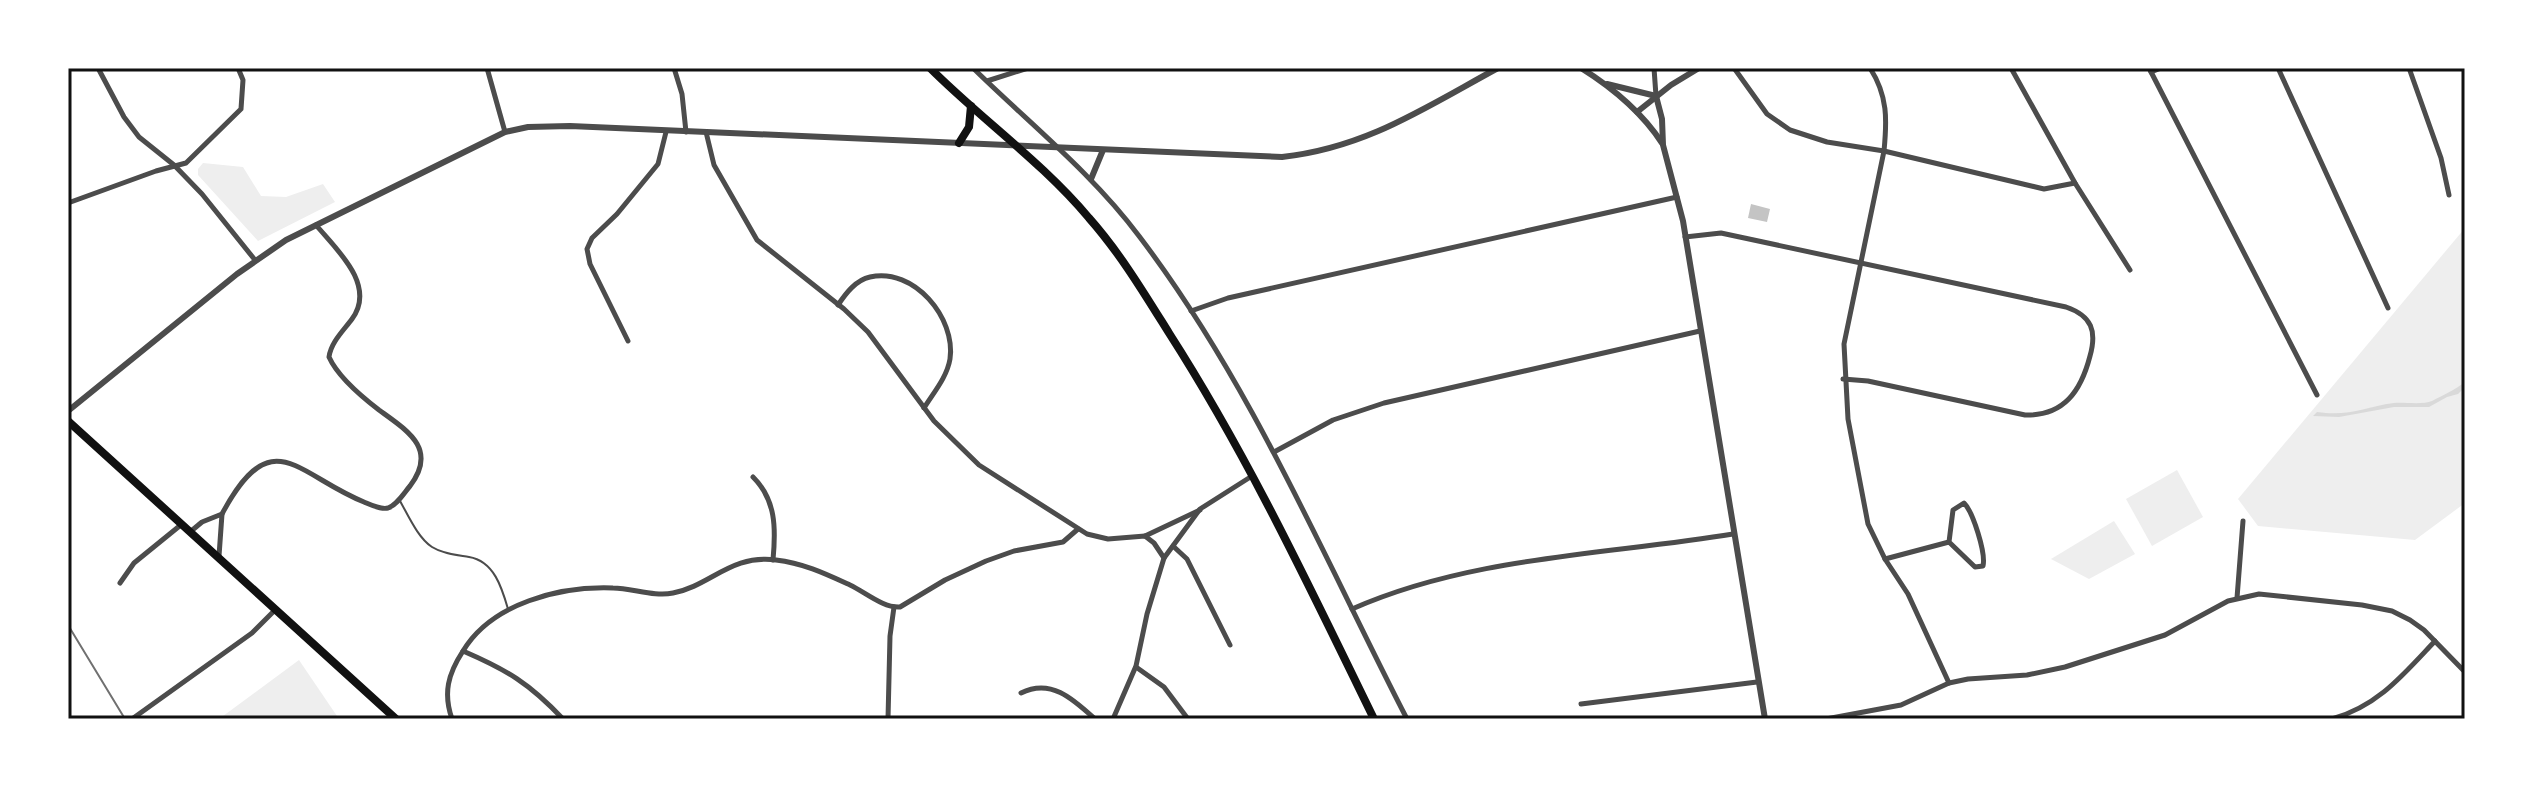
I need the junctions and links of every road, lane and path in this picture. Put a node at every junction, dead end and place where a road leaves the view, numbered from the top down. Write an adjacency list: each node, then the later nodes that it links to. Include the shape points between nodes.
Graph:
1 (98, 68): 34 (street, via 139,137)
2 (238, 68): 34 (street, via 243,80 241,109 196,155)
3 (487, 68): 24 (street)
4 (674, 68): 26 (street)
5 (930, 68): 22 (main road)
6 (973, 68): 19 (street)
7 (1028, 68): 19 (street)
8 (1498, 68): 32 (street, via 1379,132 1329,150 1282,157)
9 (1581, 68): 20 (street)
10 (1654, 68): 21 (street)
11 (1699, 68): 21 (street)
12 (1734, 68): 33 (street, via 1782,126 1827,142)
13 (1870, 68): 33 (street, via 1886,103)
14 (2011, 68): 36 (street)
15 (2161, 68): 18 (street)
16 (2278, 68): 46 (street)
17 (2409, 68): 37 (street)
18 (2150, 70): 51 (street)
19 (987, 81): 31 (street)
20 (1607, 84): 21 (street); 23 (street)
21 (1656, 96): 23 (street); 29 (street)
22 (971, 106): 28 (main road, via 969,127); 30 (main road)
23 (1637, 112): 29 (street)
24 (505, 132): 25 (street, via 570,126); 40 (street)
25 (666, 132): 26 (street); 49 (street, via 658,164 587,249)
26 (686, 132): 27 (street)
27 (706, 132): 28 (street); 45 (street, via 714,165 751,232)
28 (959, 143): 30 (street)
29 (1663, 145): 38 (street)
30 (1015, 146): 31 (street); 56 (main road, via 1074,201 1112,247)
31 (1058, 149): 32 (street); 35 (street)
32 (1103, 150): 35 (street)
33 (1884, 151): 36 (street, via 2044,189); 43 (street)
34 (174, 165): 39 (street); 42 (street)
35 (1091, 179): 47 (street, via 1140,237)
36 (2075, 183): 44 (street)
37 (2449, 195)
38 (1677, 197): 41 (street); 47 (street, via 1228,298)
39 (68, 203)
40 (315, 225): 42 (street); 58 (street, via 348,264 360,294 358,311 330,351 333,365 410,434 422,455 419,473)
41 (1685, 237): 43 (street, via 1721,233); 48 (street)
42 (255, 260): 53 (street)
43 (1859, 263): 50 (street); 50 (street, via 2066,307 2086,318 2094,333 2092,349 2080,388 2064,405 2043,414 2025,415)
44 (2130, 270)
45 (838, 305): 52 (street, via 884,351); 52 (street, via 871,276 901,279 932,302 951,351 946,373)
46 (2388, 308)
47 (1191, 311): 55 (street)
48 (1700, 331): 55 (street, via 1384,403 1333,420); 65 (street)
49 (628, 341)
50 (1843, 379): 71 (street, via 1865,514)
51 (2317, 395)
52 (924, 408): 63 (street, via 979,465)
53 (68, 411)
54 (68, 421): 62 (main road)
55 (1274, 452): 78 (street)
56 (1253, 476): 59 (street); 96 (main road)
57 (753, 477): 72 (street, via 770,502)
58 (399, 500): 60 (street, via 388,508 371,505 298,464 271,462 242,482); 77 (lane, via 432,547 476,559 493,572)
59 (1200, 509): 66 (street); 68 (street)
60 (222, 514): 64 (street); 69 (street)
61 (2243, 521): 74 (street)
62 (182, 524): 64 (main road); 73 (street, via 134,563)
63 (1078, 529): 66 (street, via 1102,538); 75 (street, via 1063,542 986,561)
64 (190, 532): 69 (main road)
65 (1733, 534): 78 (street, via 1489,568); 84 (street)
66 (1145, 536): 70 (street)
67 (1949, 542): 67 (street, via 1975,567 1983,566 1984,553 1964,503 1953,510); 71 (street)
68 (1173, 546): 70 (street); 80 (street, via 1187,559)
69 (219, 557): 76 (main road)
70 (1164, 558): 82 (street)
71 (1885, 559): 85 (street, via 1908,594)
72 (773, 560): 75 (street, via 810,567); 77 (street, via 745,562 674,593 594,588)
73 (120, 583)
74 (2237, 598): 79 (street, via 2272,595 2374,606 2410,620); 85 (street, via 2165,635 2065,667)
75 (894, 607): 92 (street)
76 (276, 609): 88 (street, via 252,633); 89 (main road)
77 (508, 609): 81 (street, via 485,623)
78 (1352, 609): 97 (street)
79 (2435, 641): 83 (street); 100 (street, via 2372,703)
80 (1230, 645)
81 (463, 651): 90 (street, via 447,687); 91 (street, via 518,678)
82 (1136, 666): 94 (street); 95 (street, via 1164,687)
83 (2465, 672)
84 (1757, 682): 87 (street); 98 (street)
85 (1949, 683): 99 (street, via 1901,705)
86 (1021, 693): 93 (street, via 1050,688)
87 (1581, 704)
88 (132, 719)
89 (396, 719)
90 (452, 719)
91 (563, 719)
92 (888, 719)
93 (1095, 719)
94 (1113, 719)
95 (1188, 719)
96 (1374, 719)
97 (1407, 719)
98 (1765, 719)
99 (1826, 719)
100 (2332, 719)

